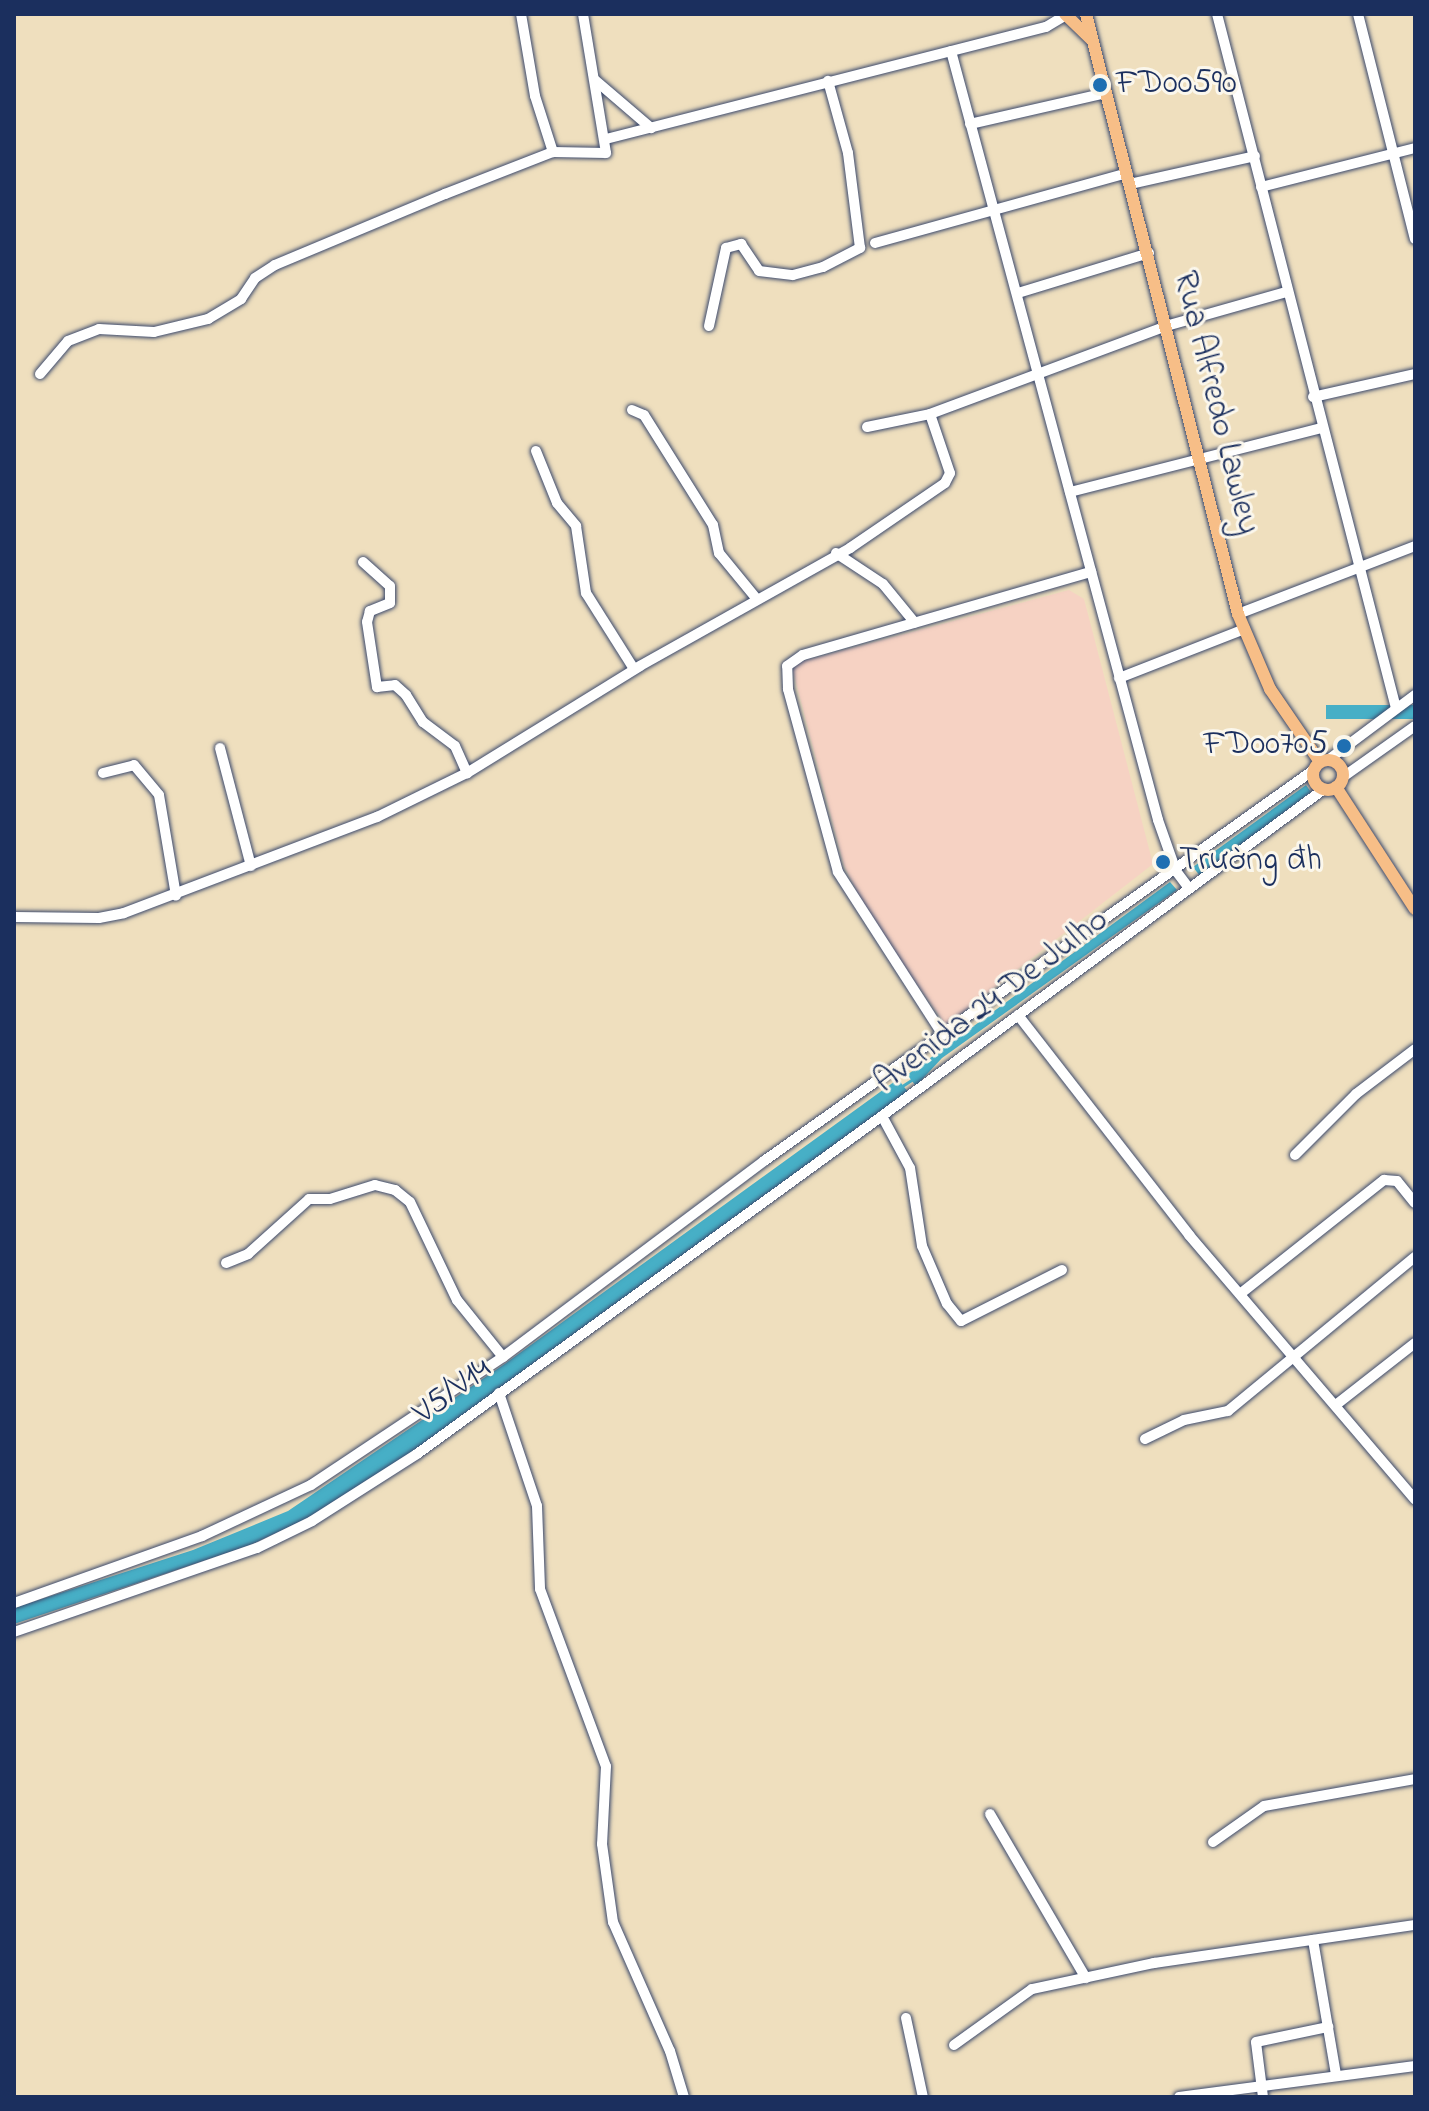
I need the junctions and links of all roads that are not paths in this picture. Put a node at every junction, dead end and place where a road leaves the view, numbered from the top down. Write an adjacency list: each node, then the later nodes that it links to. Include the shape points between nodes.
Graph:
1 (521, 14): 16 (street, via 535,96)
2 (583, 14): 9 (street)
3 (1086, 14): 6 (main road); 7 (main road, Rua Alfredo Lawley)
4 (1217, 14): 18 (street)
5 (1358, 14): 17 (street)
6 (1066, 15): 7 (main road); 8 (street, via 1046,27)
7 (1094, 42): 11 (main road, Rua Alfredo Lawley)
8 (951, 51): 10 (street); 12 (street)
9 (595, 80): 13 (street); 14 (street)
10 (828, 81): 13 (street); 27 (street, via 848,153 860,248 793,275 759,271 741,244 726,248)
11 (1107, 93): 12 (street); 19 (main road, Rua Alfredo Lawley)
12 (970, 124): 21 (street)
13 (651, 128): 14 (street)
14 (606, 139): 16 (street, via 606,153)
15 (1415, 148): 17 (street)
16 (553, 152): 30 (street, via 275,265 255,278 241,299 208,319 154,332 99,329 68,341)
17 (1393, 154): 20 (street); 22 (street)
18 (1255, 156): 19 (street); 20 (street)
19 (1128, 178): 21 (street); 24 (main road, Rua Alfredo Lawley)
20 (1261, 187): 25 (street)
21 (995, 210): 23 (street); 26 (street)
22 (1415, 239)
23 (875, 243)
24 (1149, 253): 26 (street); 28 (main road, Rua Alfredo Lawley)
25 (1286, 292): 28 (street); 32 (street)
26 (1018, 293): 29 (street)
27 (709, 326)
28 (1166, 326): 29 (street); 38 (main road, Rua Alfredo Lawley)
29 (1037, 371): 34 (street); 39 (street)
30 (40, 374)
31 (1415, 374): 32 (street)
32 (1313, 397): 36 (street)
33 (632, 410): 45 (street, via 644,415 713,525 719,553)
34 (930, 414): 35 (street); 41 (street, via 950,479)
35 (867, 427)
36 (1322, 428): 38 (street); 43 (street)
37 (536, 451): 49 (street, via 552,493 576,526 586,593)
38 (1200, 457): 39 (street); 46 (main road, Rua Alfredo Lawley)
39 (1070, 492): 44 (street)
40 (1415, 546): 43 (street)
41 (836, 553): 45 (street); 47 (street, via 883,584)
42 (363, 562): 57 (street, via 369,573 387,581 391,600 370,611 367,622 377,687 395,685 406,695 423,722 455,746)
43 (1358, 565): 46 (street); 52 (street)
44 (1091, 572): 47 (street); 50 (street)
45 (756, 598): 49 (street)
46 (1238, 614): 48 (main road, Rua Alfredo Lawley)
47 (915, 623): 66 (street, via 803,655 787,666 785,676 838,872)
48 (1245, 629): 50 (street); 55 (main road, Rua Alfredo Lawley, via 1270,689)
49 (634, 669): 57 (street)
50 (1119, 678): 60 (street)
51 (1415, 695): 52 (street)
52 (1396, 708): 55 (street)
53 (1415, 726): 58 (street, Avenida 24 De Julho)
54 (220, 748): 59 (street)
55 (1321, 764): 58 (main road, via 1339,765); 58 (main road, via 1315,781); 60 (street)
56 (103, 773): 62 (street, via 134,765 159,795)
57 (467, 773): 59 (street, via 377,817)
58 (1335, 784): 61 (street, Avenida 24 De Julho); 63 (main road)
59 (251, 866): 62 (street)
60 (1176, 871): 61 (street); 66 (street)
61 (1189, 888): 65 (street, Avenida 24 De Julho)
62 (176, 896): 64 (street, via 111,917)
63 (1415, 909)
64 (14, 917)
65 (1018, 1015): 68 (street, Avenida 24 De Julho); 74 (street)
66 (943, 1035): 77 (street, via 764,1161)
67 (1415, 1049): 69 (street, via 1356,1094)
68 (882, 1116): 73 (street, Avenida 24 De Julho, via 910,1168 922,1246 947,1304 961,1321); 78 (street, V5/V14)
69 (1295, 1155)
70 (1415, 1203): 74 (street, via 1397,1181 1384,1180)
71 (1415, 1257): 76 (street)
72 (226, 1263): 77 (street, via 248,1254 309,1199 385,1186 410,1202 457,1300)
73 (1062, 1270)
74 (1240, 1294): 76 (street)
75 (1415, 1343): 79 (street)
76 (1295, 1356): 79 (street); 80 (street, via 1228,1411 1184,1420)
77 (503, 1357): 82 (street, via 276,1504 148,1557)
78 (499, 1393): 83 (street, V5/V14, via 312,1521 257,1548); 96 (street, via 537,1506 540,1589 606,1766 602,1844 613,1922 670,2051)
79 (1337, 1404): 81 (street)
80 (1145, 1439)
81 (1415, 1500)
82 (14, 1603)
83 (14, 1632)
84 (1415, 1779): 86 (street, via 1264,1806)
85 (990, 1814): 89 (street, via 1022,1878)
86 (1213, 1842)
87 (1415, 1925): 88 (street)
88 (1313, 1940): 89 (street); 91 (street)
89 (1086, 1978): 92 (street, via 1027,1990)
90 (906, 2018): 97 (street)
91 (1328, 2027): 94 (street); 95 (street, via 1256,2042)
92 (954, 2045)
93 (1415, 2066): 94 (street)
94 (1336, 2074): 95 (street)
95 (1263, 2092): 98 (street)
96 (684, 2097)
97 (923, 2097)
98 (1179, 2097)

